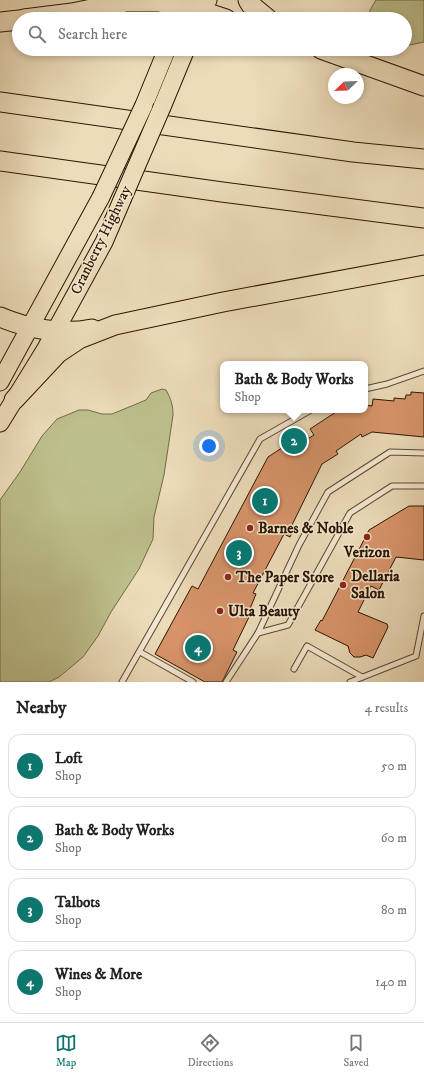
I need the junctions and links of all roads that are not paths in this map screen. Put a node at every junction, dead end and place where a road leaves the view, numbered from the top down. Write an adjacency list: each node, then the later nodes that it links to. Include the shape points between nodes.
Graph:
1 (107, 0): 4 (highway)
2 (248, 0): 7 (highway)
3 (194, 9): 5 (highway, via 159,2 126,2); 6 (highway)
4 (75, 12)
5 (77, 12)
6 (204, 12)
7 (260, 12)
8 (12, 21): 9 (highway)
9 (0, 22)
10 (164, 56): 21 (main road, Cranberry Highway, bridge, via 101,197)
11 (183, 56): 22 (main road, Cranberry Highway, bridge, via 104,242)
12 (340, 56): 13 (highway)
13 (424, 86)
14 (0, 102): 15 (highway, via 338,150)
15 (424, 159)
16 (0, 161): 17 (highway)
17 (424, 218)
18 (424, 265): 20 (highway)
19 (0, 317): 21 (highway)
20 (116, 325): 22 (highway, via 83,331); 26 (highway, via 79,339 58,353)
21 (31, 327): 22 (highway); 24 (main road, Cranberry Highway)
22 (55, 331): 26 (main road, Cranberry Highway)
23 (424, 371): 25 (lane)
24 (0, 382)
25 (368, 388)
26 (14, 400): 28 (main road, Cranberry Highway)
27 (306, 413): 33 (lane, via 260,439)
28 (0, 423)
29 (424, 453): 32 (lane, via 390,452 328,492 299,545)
30 (424, 486): 32 (lane, via 392,486 350,513 288,625)
31 (424, 616): 35 (lane, via 416,656)
32 (258, 633): 38 (lane)
33 (140, 652): 36 (lane); 37 (lane)
34 (294, 669): 35 (lane, via 307,646)
35 (362, 677): 39 (lane)
36 (122, 682)
37 (193, 682)
38 (226, 682)
39 (350, 682)

